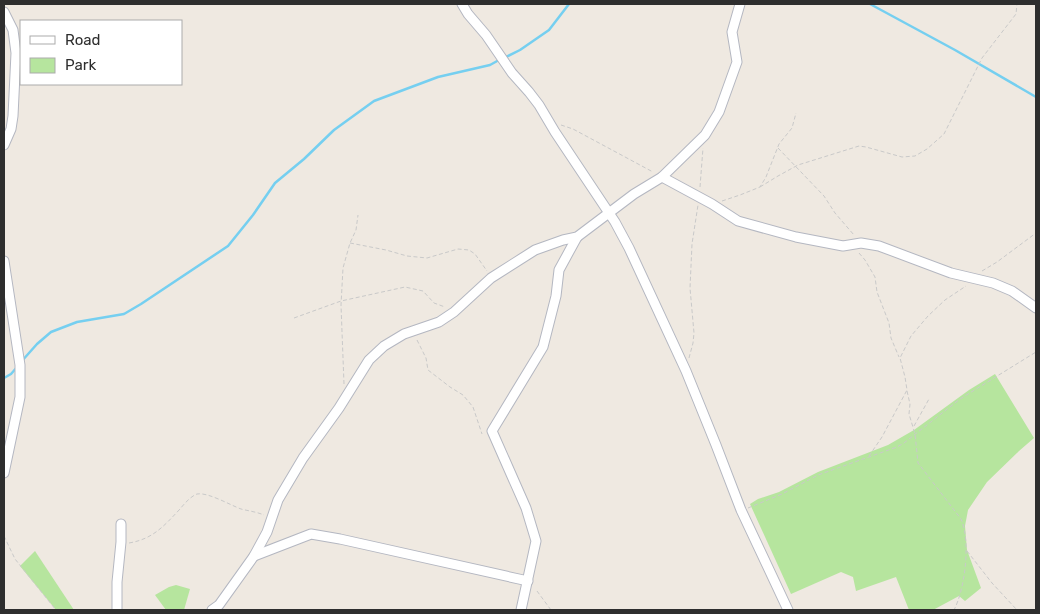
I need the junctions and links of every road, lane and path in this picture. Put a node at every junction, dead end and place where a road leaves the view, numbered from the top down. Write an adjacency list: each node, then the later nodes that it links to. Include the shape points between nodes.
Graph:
1 (462, 4): 6 (street)
2 (740, 4): 7 (street, via 732,32 737,62 719,112)
3 (1017, 4): 10 (path, via 1016,14 982,58 944,134 927,149 914,156 902,157 859,146)
4 (4, 12): 8 (street, via 13,30 16,53 13,116)
5 (796, 113): 9 (path, via 792,128)
6 (551, 125): 11 (path, via 561,124 573,129); 15 (street)
7 (704, 135): 11 (street); 13 (path)
8 (4, 145)
9 (778, 148): 10 (path); 12 (path)
10 (796, 166): 12 (path); 20 (path)
11 (662, 177): 13 (street); 15 (street)
12 (760, 187): 14 (path)
13 (699, 198): 14 (street); 32 (path, via 690,288 694,333)
14 (712, 204): 21 (street, via 738,221)
15 (609, 213): 18 (street); 32 (street, via 629,248)
16 (358, 215): 19 (path)
17 (1036, 233): 24 (path)
18 (577, 238): 23 (street, via 534,250); 48 (street, via 559,270 543,347 492,431 526,508 536,541)
19 (350, 243): 23 (path, via 427,258 458,249 469,250); 25 (path, via 343,268)
20 (861, 243): 21 (street); 24 (street, via 879,246)
21 (843, 246): 31 (path, via 861,255 875,277 891,338)
22 (4, 261): 40 (street, via 20,365 20,397)
23 (491, 278): 26 (street)
24 (974, 279): 27 (street, via 1012,291); 31 (path, via 928,316 911,336)
25 (341, 301): 26 (path, via 405,287 423,291 434,303); 28 (path); 33 (path)
26 (458, 308): 29 (street, via 439,322)
27 (1036, 308)
28 (294, 318)
29 (412, 331): 37 (path, via 426,358 428,370 464,395 473,407); 42 (street, via 384,346 369,360 303,458 278,500)
30 (1036, 352): 38 (path, via 960,399)
31 (900, 358): 34 (path)
32 (686, 371): 41 (street)
33 (344, 385)
34 (907, 390): 36 (path); 39 (path)
35 (929, 399): 36 (path)
36 (913, 427): 38 (path)
37 (482, 434)
38 (915, 434): 39 (path, via 904,443); 46 (path, via 918,462 961,519)
39 (868, 457): 41 (path, via 818,475)
40 (4, 473)
41 (741, 510): 55 (street)
42 (272, 517): 45 (path, via 209,495 197,494 151,536 130,543); 47 (street)
43 (121, 524): 45 (street)
44 (4, 536): 51 (path, via 15,559)
45 (121, 542): 52 (street)
46 (967, 550): 56 (path, via 965,572); 57 (path)
47 (254, 556): 48 (street, via 311,534); 50 (street)
48 (528, 581): 53 (street)
49 (537, 591): 54 (path)
50 (216, 608)
51 (56, 610)
52 (117, 610)
53 (521, 610)
54 (551, 610)
55 (788, 610)
56 (954, 610)
57 (1017, 610)

